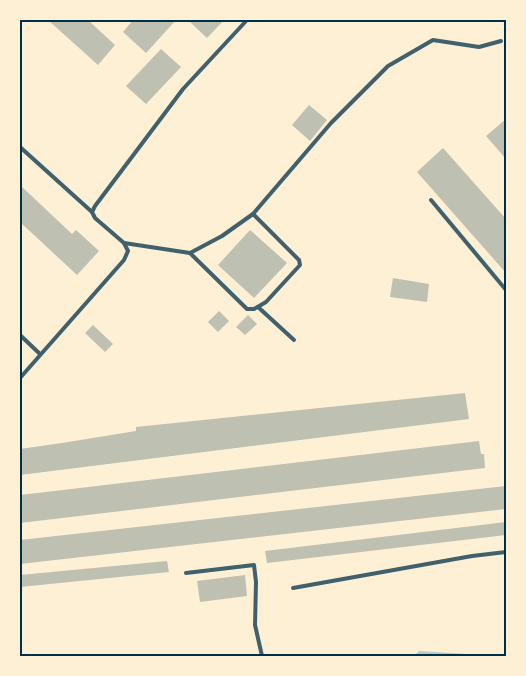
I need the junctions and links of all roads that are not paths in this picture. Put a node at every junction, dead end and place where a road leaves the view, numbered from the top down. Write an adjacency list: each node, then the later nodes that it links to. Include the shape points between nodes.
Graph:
1 (247, 20): 5 (lane, via 183,89)
2 (502, 41): 6 (lane, via 479,47 433,40 388,66 332,123)
3 (20, 147): 5 (lane)
4 (431, 200): 9 (lane)
5 (92, 212): 7 (lane)
6 (253, 214): 8 (lane); 10 (lane, via 299,260 300,265 266,302)
7 (124, 244): 8 (lane); 13 (lane, via 128,251 124,260)
8 (190, 253): 10 (lane, via 247,309)
9 (506, 290)
10 (258, 306): 12 (lane)
11 (20, 335): 13 (lane)
12 (294, 340)
13 (40, 354): 14 (lane)
14 (20, 378)
15 (506, 552): 17 (lane)
16 (186, 573): 18 (lane, via 254,565 255,625)
17 (293, 588)
18 (262, 656)

